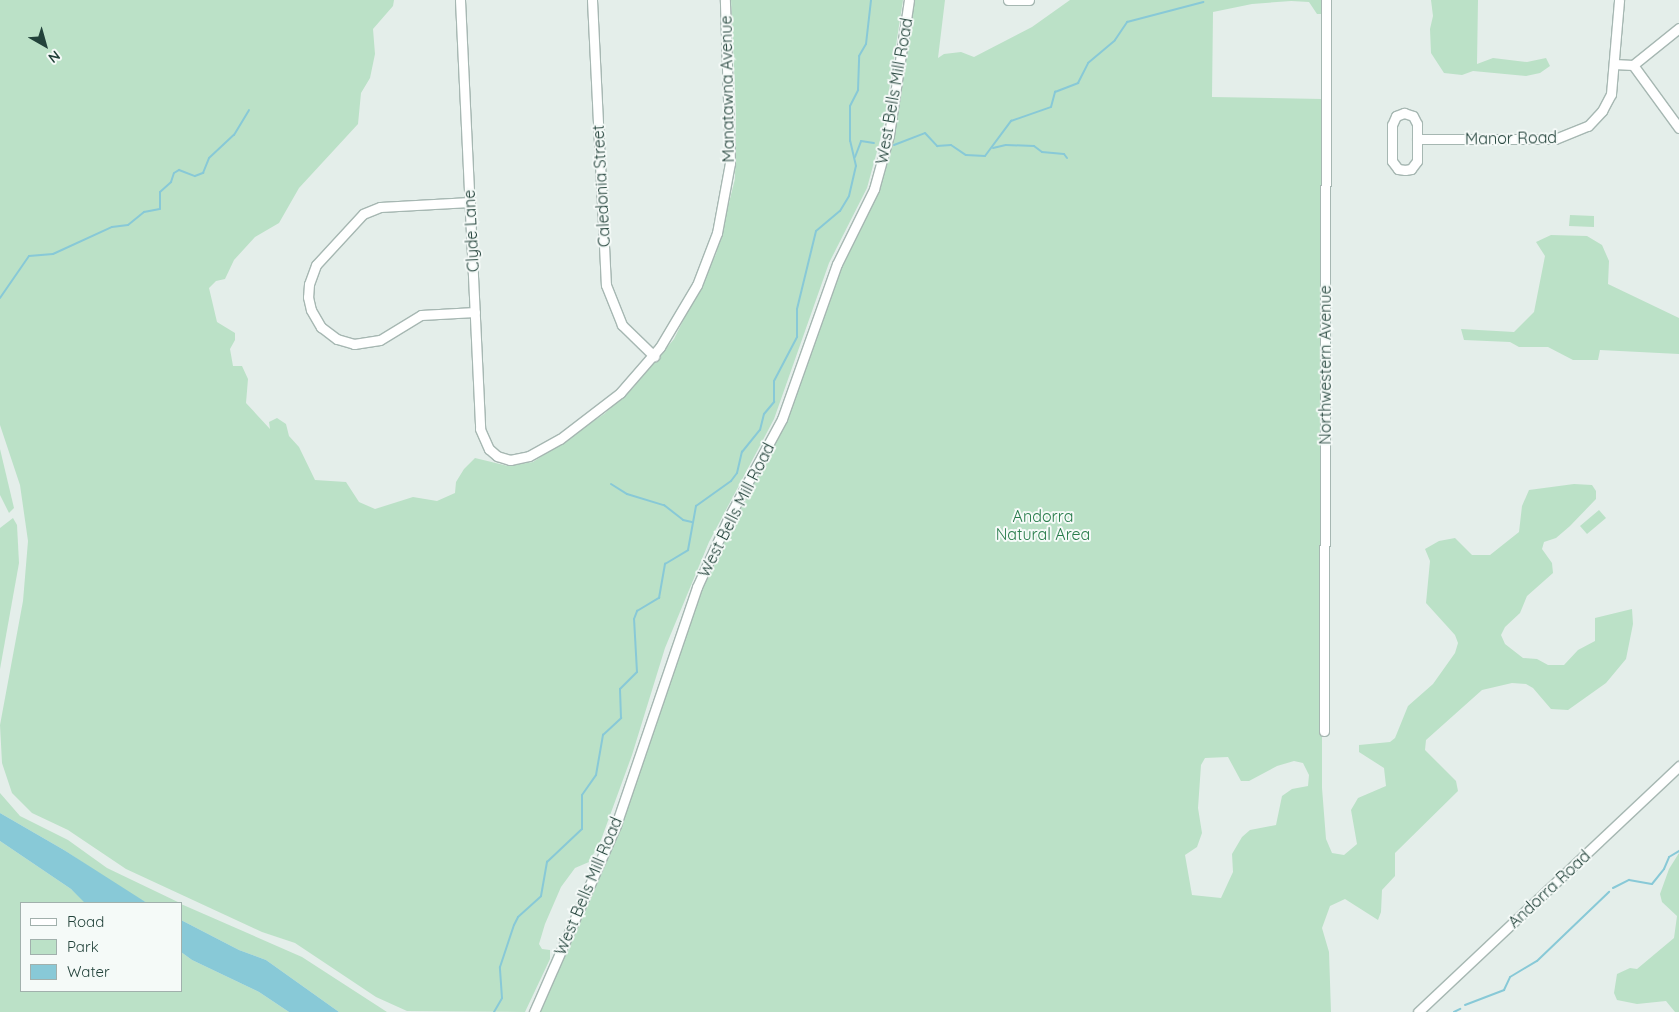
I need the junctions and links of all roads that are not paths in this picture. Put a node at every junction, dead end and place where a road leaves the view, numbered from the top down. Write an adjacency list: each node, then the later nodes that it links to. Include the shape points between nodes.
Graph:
1 (460, 0): 14 (street, Clyde Lane)
2 (592, 0): 16 (street, Caledonia Street, via 606,285 622,326)
3 (724, 0): 16 (street, Manatawna Avenue, via 731,129 726,194 713,244 699,280 679,319)
4 (909, 0): 20 (street, West Bells Mill Road, via 889,134 874,189 836,264 782,419 729,517 697,587 618,818)
5 (1008, 0): 6 (street)
6 (1029, 0)
7 (1326, 0): 18 (street, Northwestern Avenue)
8 (1619, 0): 10 (street, Manor Road)
9 (1679, 28): 11 (street)
10 (1614, 64): 11 (street); 13 (street, Manor Road, via 1611,94 1602,112 1588,126 1570,136 1548,139)
11 (1634, 65): 12 (street)
12 (1679, 128)
13 (1417, 138): 13 (street, via 1417,124 1413,116 1404,113 1396,116 1392,125 1392,158 1398,169 1408,170 1416,164)
14 (470, 202): 15 (street, Clyde Lane); 15 (street, via 380,207 357,218 319,260 310,277 309,303 321,327 343,342 367,344 386,337 421,315)
15 (475, 312): 17 (street, Clyde Lane, via 480,430 486,446)
16 (654, 356): 17 (street, Manatawna Avenue, via 620,393 566,435 520,459)
17 (497, 456)
18 (1324, 731)
19 (1679, 766): 21 (street, Andorra Road)
20 (534, 1012)
21 (1418, 1012)

